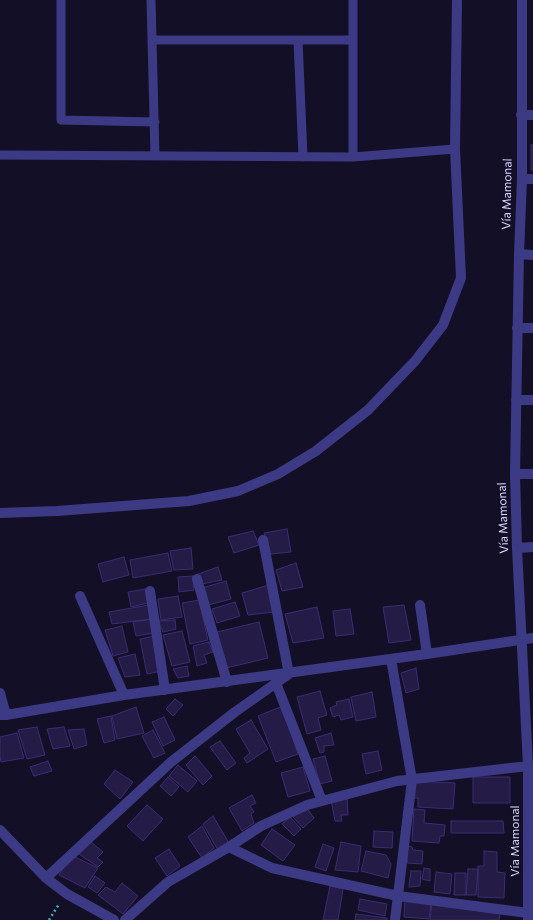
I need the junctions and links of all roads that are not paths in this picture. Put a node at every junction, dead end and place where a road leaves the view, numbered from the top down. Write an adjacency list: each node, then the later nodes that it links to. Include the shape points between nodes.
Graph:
1 (61, 0): 11 (lane, via 61,120)
2 (151, 0): 6 (lane)
3 (353, 0): 8 (lane)
4 (458, 0): 12 (street)
5 (522, 0): 9 (street, Vía Mamonal)
6 (152, 40): 7 (lane); 11 (lane)
7 (298, 40): 8 (lane); 15 (lane)
8 (354, 40): 16 (lane)
9 (521, 115): 10 (street); 17 (street, Vía Mamonal)
10 (533, 116)
11 (155, 122): 14 (lane)
12 (455, 150): 16 (lane); 27 (street, via 461,278 443,325 415,360 368,410 316,451 278,474 238,490 188,501)
13 (0, 156): 14 (lane)
14 (156, 156): 15 (lane)
15 (303, 157): 16 (lane)
16 (353, 157)
17 (522, 179): 18 (street); 19 (street, Vía Mamonal)
18 (533, 179)
19 (519, 254): 20 (street); 21 (street, Vía Mamonal)
20 (533, 254)
21 (517, 328): 22 (street); 23 (street, Vía Mamonal)
22 (533, 328)
23 (516, 400): 24 (street); 25 (street, Vía Mamonal)
24 (533, 400)
25 (515, 474): 26 (street); 30 (street, Vía Mamonal)
26 (533, 474)
27 (0, 514)
28 (263, 540): 39 (street)
29 (533, 547): 30 (street)
30 (517, 548): 36 (street, Vía Mamonal)
31 (197, 579): 40 (street)
32 (150, 591): 42 (street)
33 (80, 596): 44 (street)
34 (420, 605): 37 (street)
35 (533, 638): 36 (street)
36 (522, 640): 37 (street); 46 (street, Vía Mamonal)
37 (427, 654): 38 (street)
38 (391, 659): 39 (street); 47 (street)
39 (290, 674): 40 (street); 41 (street)
40 (227, 682): 42 (street)
41 (276, 683): 48 (street); 51 (street, via 171,762)
42 (165, 690): 44 (street)
43 (0, 693): 45 (street)
44 (124, 695): 45 (street)
45 (3, 715)
46 (528, 766): 47 (street); 53 (street, Vía Mamonal)
47 (412, 780): 48 (street, via 397,781); 52 (street)
48 (322, 801): 50 (street, via 306,805 262,826)
49 (0, 830): 51 (street)
50 (229, 847): 52 (street, via 272,868); 55 (street, via 168,882)
51 (46, 878): 54 (street, via 67,894)
52 (398, 896): 53 (street); 56 (street)
53 (528, 917)
54 (114, 920)
55 (125, 920)
56 (395, 920)

